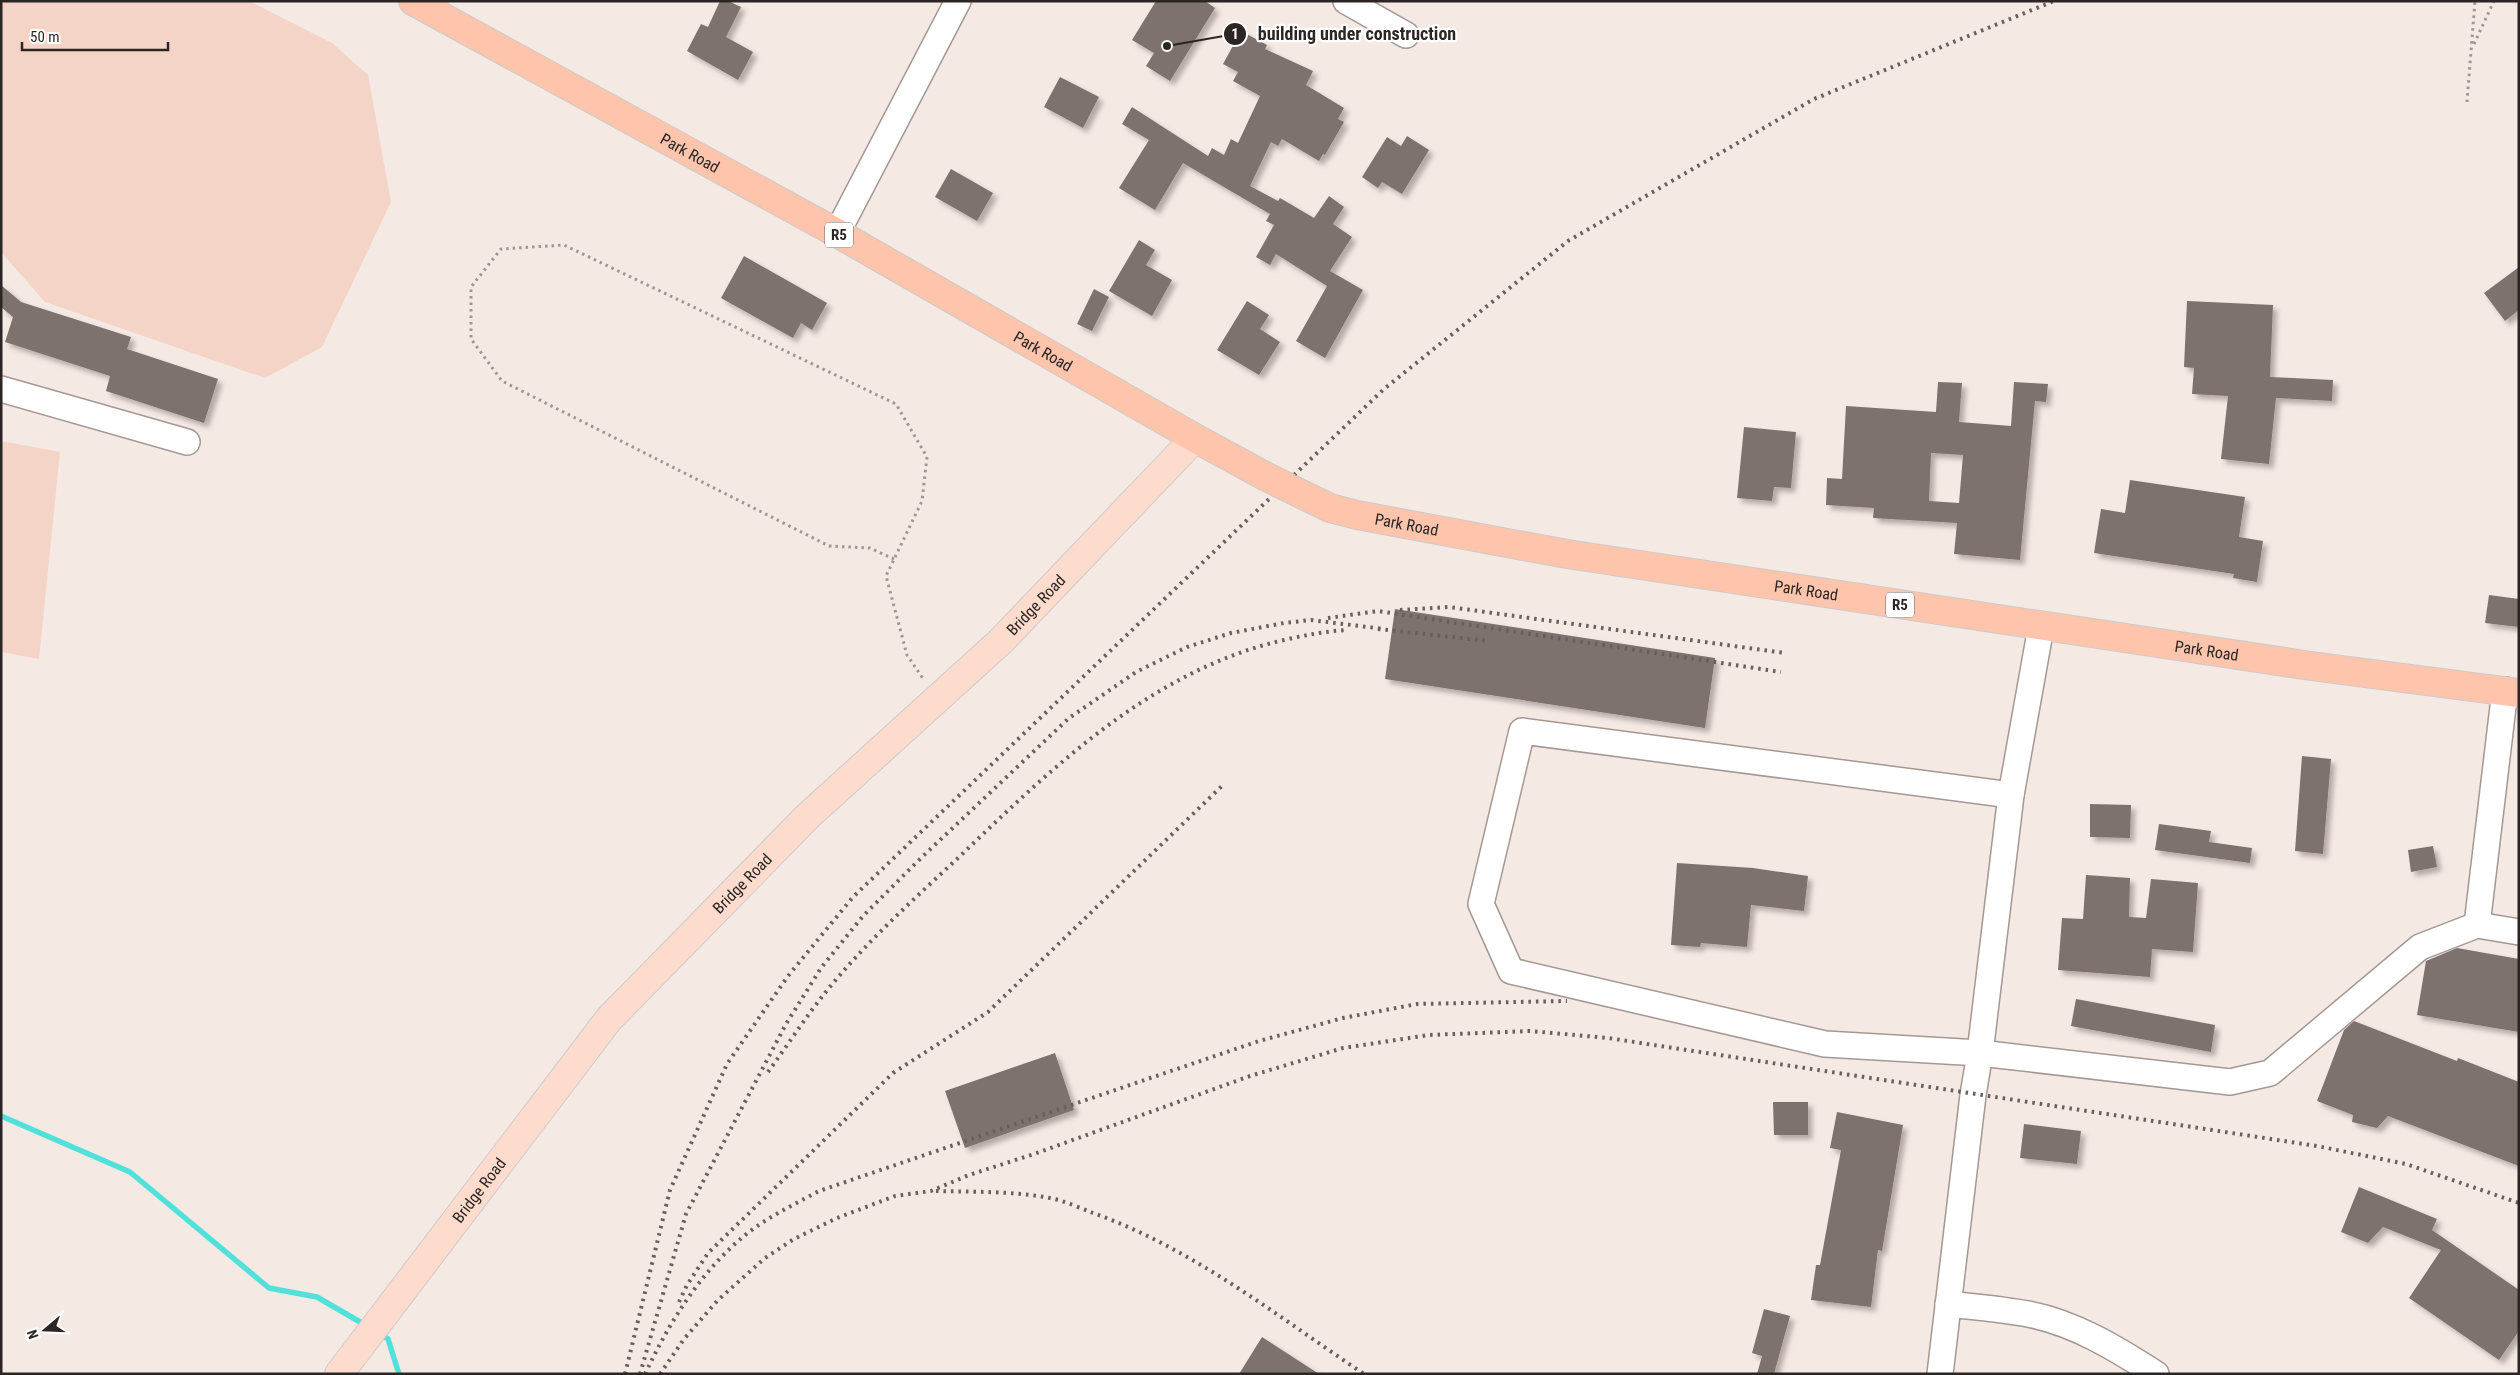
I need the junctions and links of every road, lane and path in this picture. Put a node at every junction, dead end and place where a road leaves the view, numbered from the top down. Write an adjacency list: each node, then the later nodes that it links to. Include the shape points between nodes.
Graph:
1 (958, 1): 9 (street)
2 (1346, 1): 6 (street)
3 (2475, 1): 8 (path)
4 (2494, 1): 7 (path)
5 (424, 4): 9 (highway, Park Road / R5)
6 (1406, 35)
7 (2474, 44)
8 (2467, 102)
9 (837, 233): 11 (highway, Park Road / R5)
10 (1, 390): 12 (street)
11 (1194, 438): 14 (highway, Park Road / R5, bridge, via 1330,508 1389,522 1568,554); 16 (main road, Bridge Road, via 1001,641)
12 (187, 442)
13 (894, 559): 13 (path, via 922,501 927,457 896,404 564,245 501,249 471,287 470,338 502,381 829,546 870,548); 16 (path, via 886,576 907,655)
14 (2040, 626): 15 (highway, Park Road / R5); 17 (street)
15 (2512, 692): 18 (street)
16 (937, 699): 22 (main road, Bridge Road, via 808,816 609,1019)
17 (2012, 795): 20 (street); 20 (street, via 1522,731 1481,904 1511,971 1825,1044)
18 (2477, 925): 19 (street); 20 (street, via 2420,947 2270,1073 2230,1082)
19 (2519, 932)
20 (1980, 1052): 21 (street, via 1972,1095)
21 (1948, 1304): 23 (street); 24 (street, via 2029,1314 2069,1327 2110,1344)
22 (346, 1364)
23 (1940, 1374)
24 (2156, 1374)

